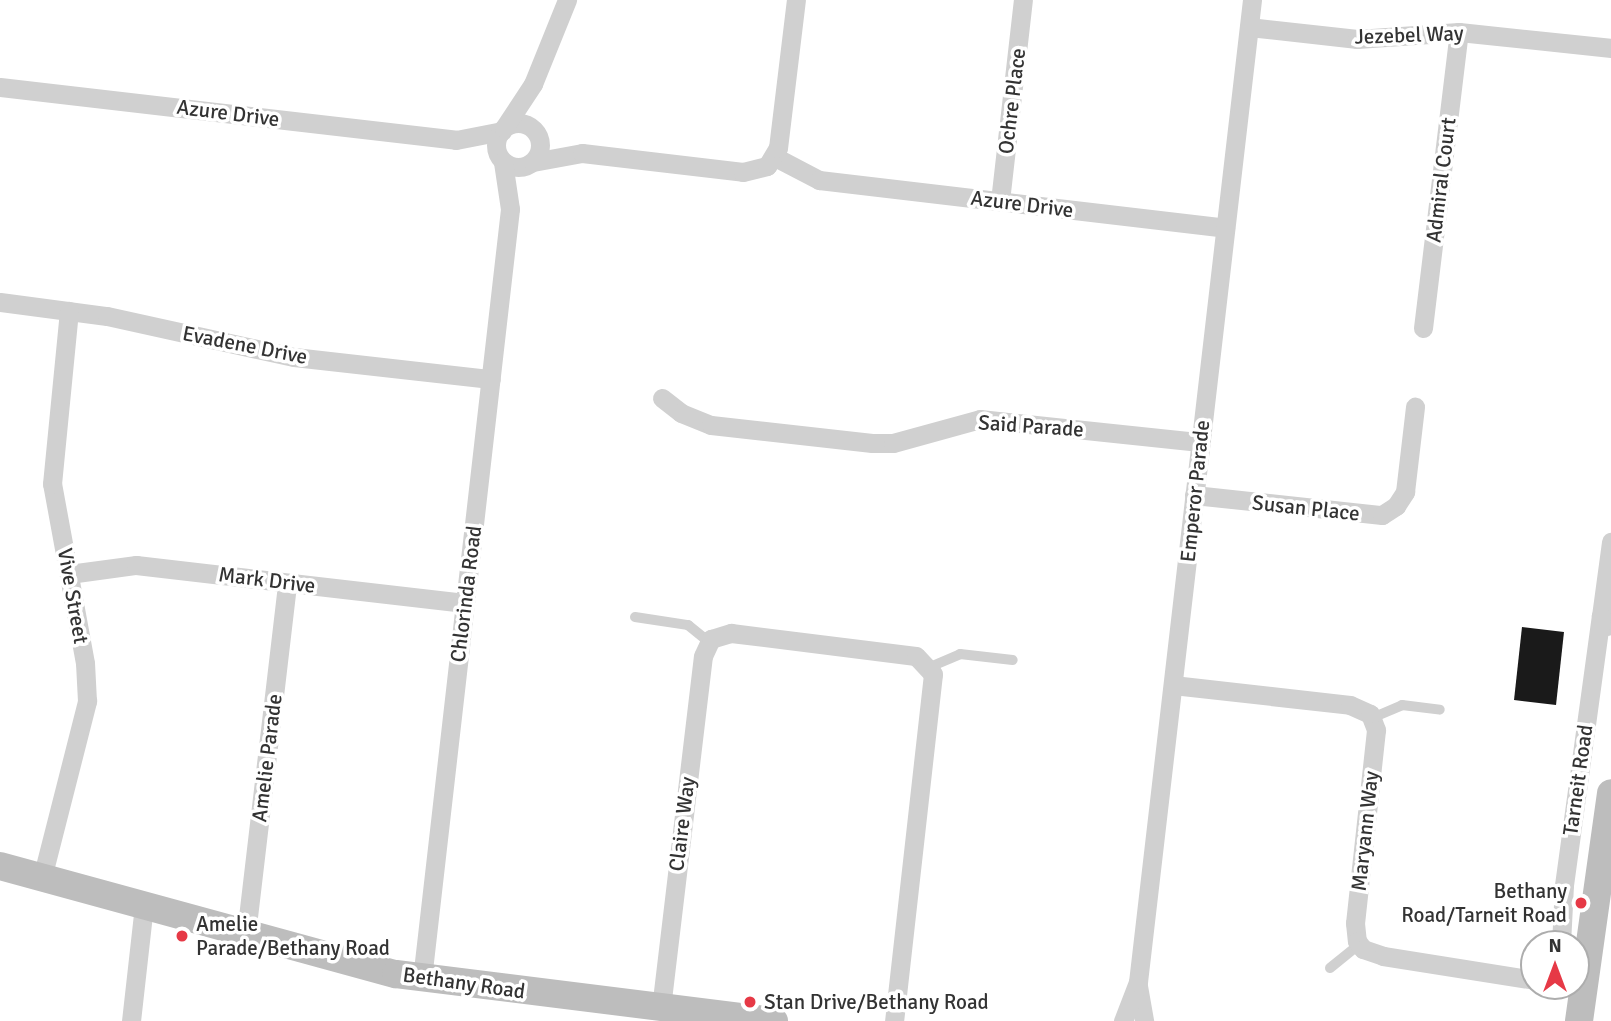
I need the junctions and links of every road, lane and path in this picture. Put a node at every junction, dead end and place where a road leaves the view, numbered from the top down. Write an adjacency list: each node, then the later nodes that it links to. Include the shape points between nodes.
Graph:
1 (567, 0): 8 (street)
2 (796, 0): 15 (street)
3 (1023, 0): 17 (street, Ochre Place)
4 (1252, 0): 5 (street, Emperor Parade)
5 (1248, 27): 6 (street, Jezebel Way, via 1357,39); 19 (street, Emperor Parade)
6 (1459, 32): 7 (street, Jezebel Way); 22 (street, Admiral Court)
7 (1611, 48)
8 (533, 84): 10 (street); 11 (street)
9 (0, 87): 12 (street, Azure Drive)
10 (503, 129): 11 (street, via 520,124); 12 (street, Azure Drive); 14 (street, via 496,142)
11 (536, 133): 13 (street); 16 (street, via 540,146)
12 (456, 140): 14 (street, Azure Drive)
13 (582, 153): 15 (street, via 743,172); 16 (street)
14 (502, 160): 16 (street, via 515,167); 18 (street, Chlorinda Road)
15 (771, 161): 17 (street, Azure Drive, via 819,180)
16 (533, 162): 18 (street, Chlorinda Road)
17 (1000, 201): 19 (street, Azure Drive)
18 (510, 209): 23 (street, Chlorinda Road)
19 (1225, 228): 26 (street, Emperor Parade)
20 (0, 303): 21 (street, Evadene Drive)
21 (69, 311): 23 (street, Evadene Drive, via 272,353); 29 (street, Vive Street, via 51,473)
22 (1423, 328)
23 (492, 379): 31 (street, Chlorinda Road)
24 (662, 398): 26 (street, Said Parade, via 681,413 712,425 872,443 893,443 979,419)
25 (1415, 407): 27 (street, Susan Place, via 1405,492 1396,506 1382,515)
26 (1200, 442): 27 (street, Emperor Parade)
27 (1194, 495): 37 (street, Emperor Parade)
28 (1611, 541): 33 (street, Tarneit Road)
29 (69, 574): 30 (street, Mark Drive, via 136,565); 42 (street, Vive Street, via 87,701)
30 (287, 583): 31 (street, Mark Drive); 45 (street, Amelie Parade)
31 (465, 603): 49 (street, Chlorinda Road)
32 (635, 617): 34 (lane, via 688,625)
33 (1606, 624): 44 (street, Tarneit Road, via 1564,885)
34 (709, 642): 36 (street, via 721,634 744,634 916,656); 52 (street, Claire Way, via 701,667)
35 (1013, 660): 36 (lane, via 960,654)
36 (930, 667): 56 (street, via 933,684)
37 (1173, 685): 39 (street, via 1350,705); 50 (street, Emperor Parade)
38 (1440, 710): 39 (lane, via 1402,705)
39 (1372, 718): 46 (street, Maryann Way, via 1375,741 1355,923)
40 (1611, 793): 51 (street, Tarneit Road)
41 (0, 866): 42 (street, Bethany Road)
42 (42, 878): 43 (street, Bethany Road)
43 (144, 906): 45 (street, Bethany Road); 54 (street)
44 (1562, 930)
45 (246, 934): 49 (street, Bethany Road)
46 (1360, 944): 47 (lane); 48 (street, via 1383,956)
47 (1330, 968)
48 (1520, 975)
49 (422, 979): 52 (street, Bethany Road)
50 (1138, 982): 57 (street, Emperor Parade); 58 (street, Emperor Parade)
51 (1577, 1006)
52 (661, 1008): 53 (street, Bethany Road)
53 (731, 1018): 55 (street, Bethany Road)
54 (131, 1021)
55 (774, 1021)
56 (894, 1021)
57 (1123, 1021)
58 (1143, 1021)

